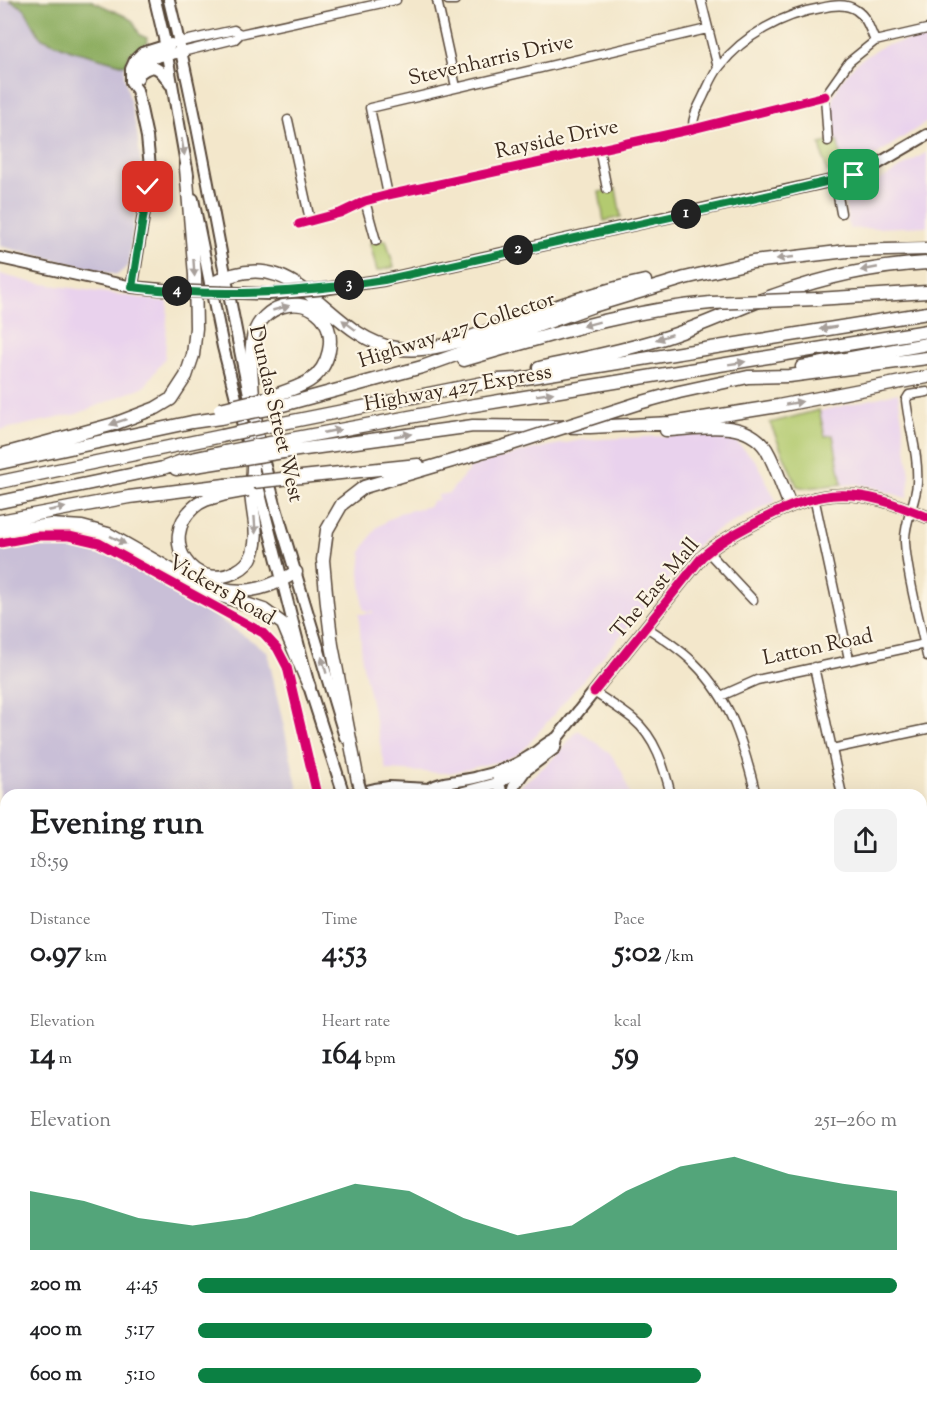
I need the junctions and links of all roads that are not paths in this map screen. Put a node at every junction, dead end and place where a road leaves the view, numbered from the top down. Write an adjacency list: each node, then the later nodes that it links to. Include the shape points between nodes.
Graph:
1 (155, 0): 12 (main road, Dundas Street West)
2 (170, 0): 11 (main road, Dundas Street West)
3 (396, 0): 11 (street, via 240,34 234,30)
4 (436, 0): 15 (street)
5 (448, 0): 6 (street)
6 (455, 0)
7 (701, 0): 8 (street)
8 (707, 29): 13 (street); 15 (street, Stevenharris Drive)
9 (927, 29): 10 (street)
10 (875, 41): 13 (street, via 867,21 855,9 815,8 756,33); 18 (street, via 854,56)
11 (181, 47): 12 (main road); 36 (main road, Dundas Street West)
12 (166, 50): 14 (main road, via 144,62 138,68); 16 (main road, Dundas Street West); 17 (main road, via 144,52 135,60 131,77)
13 (718, 68): 20 (street, via 693,117)
14 (138, 76): 16 (main road, via 148,68 158,69); 17 (main road)
15 (456, 87): 27 (street, Stevenharris Drive, via 370,108)
16 (173, 89): 24 (main road, Dundas Street West, one-way to 24)
17 (136, 90): 39 (main road, via 150,167)
18 (825, 96): 20 (street, Rayside Drive); 22 (street)
19 (288, 120): 30 (street)
20 (693, 129): 23 (street, Rayside Drive)
21 (927, 135): 25 (main road, via 874,166)
22 (828, 141)
23 (599, 149): 26 (street); 27 (street, Rayside Drive)
24 (186, 168): 38 (main road, Dundas Street West); 55 (highway, one-way to 55, via 196,328 186,376 171,399 156,408 114,424)
25 (835, 180): 29 (street); 39 (main road, bridge, via 384,280 269,294)
26 (607, 189)
27 (387, 195): 28 (street, Rayside Drive)
28 (365, 201): 30 (street, Rayside Drive, via 340,213); 32 (street)
29 (840, 213)
30 (310, 220): 31 (street, Rayside Drive)
31 (299, 224)
32 (376, 240)
33 (927, 249): 37 (highway, Highway 427 Collector, one-way to 37, via 847,251 753,262)
34 (0, 258): 39 (main road)
35 (927, 263): 47 (highway, one-way to 47, via 830,277 665,338)
36 (224, 277): 37 (highway, one-way to 36, via 661,278 599,292 452,342 410,349 374,342 279,275 250,272); 38 (highway); 52 (main road, Dundas Street West)
37 (685, 278): 50 (highway, Highway 427 Collector, via 422,367)
38 (211, 284): 57 (main road, Dundas Street West)
39 (132, 287)
40 (927, 292): 50 (highway, one-way to 50, bridge, via 663,308 308,402)
41 (927, 313): 47 (highway, Highway 427 Express, one-way to 47)
42 (927, 332): 53 (highway, Highway 427 Express, one-way to 42, via 463,406)
43 (927, 344): 45 (highway)
44 (927, 358): 45 (highway, via 800,375)
45 (748, 377): 54 (highway, bridge, via 639,403)
46 (927, 377): 51 (highway, one-way to 46, via 706,418)
47 (498, 380): 59 (highway, Highway 427 Express, bridge)
48 (927, 392): 58 (street, via 909,395 906,400)
49 (267, 403): 50 (highway, Highway 427 Collector); 52 (highway, one-way to 49, via 251,355 255,331 267,314 280,306 308,308 321,316 329,331 327,358 311,380); 56 (highway, Highway 427 Collector, bridge)
50 (284, 405)
51 (590, 427): 53 (highway, one-way to 51, via 473,426); 63 (highway, via 611,432 725,428 748,434 766,450)
52 (257, 436): 70 (main road, Dundas Street West)
53 (279, 447): 62 (highway, Highway 427 Express, bridge, via 182,461)
54 (479, 453): 60 (highway, bridge, via 431,464); 86 (highway, via 364,487 338,510 326,536 324,577 332,642)
55 (0, 454)
56 (0, 464)
57 (253, 466): 60 (highway, one-way to 60, via 251,490 256,535 252,556 227,576 201,574 182,556 177,540 182,522 193,508); 72 (main road, Dundas Street West)
58 (922, 467): 64 (street)
59 (0, 482)
60 (225, 489): 66 (highway, one-way to 60, via 113,500)
61 (814, 497): 63 (main road, The East Mall); 64 (main road, The East Mall, via 857,494); 77 (street)
62 (0, 502)
63 (790, 505): 69 (main road, The East Mall)
64 (910, 510): 65 (main road, The East Mall); 75 (street, via 905,544)
65 (927, 517)
66 (0, 521)
67 (0, 532): 71 (highway, one-way to 71, via 51,525 82,527 108,534)
68 (0, 543): 88 (street, Vickers Road, via 37,536 99,543 263,633 287,667)
69 (708, 552): 73 (street); 74 (main road, The East Mall)
70 (297, 572): 72 (highway); 86 (main road, Dundas Street West, one-way to 70)
71 (188, 579): 72 (highway, via 233,592 258,589); 79 (highway, via 210,592 278,618 291,639)
72 (282, 580): 79 (main road, Dundas Street West)
73 (753, 600)
74 (646, 627): 80 (main road, The East Mall); 81 (street, via 696,665)
75 (925, 644): 76 (street); 77 (street, Latton Road)
76 (927, 656)
77 (849, 659): 78 (street, Latton Road)
78 (814, 667): 81 (street, Latton Road, via 753,681); 84 (street)
79 (309, 686): 89 (main road, Dundas Street West)
80 (594, 692): 83 (main road, The East Mall); 95 (street, via 632,718 647,735)
81 (721, 696): 96 (street, via 739,732)
82 (927, 729): 84 (street)
83 (557, 738): 85 (main road, The East Mall, via 555,748); 87 (main road, The East Mall)
84 (832, 749): 97 (street)
85 (526, 770): 87 (main road, The East Mall); 94 (main road)
86 (358, 781): 90 (main road, Dundas Street West, bridge)
87 (492, 782): 92 (main road, The East Mall, via 455,782); 93 (main road, The East Mall)
88 (316, 789)
89 (342, 789)
90 (360, 789)
91 (375, 789): 92 (main road, The East Mall)
92 (429, 789)
93 (475, 789)
94 (513, 789)
95 (669, 789)
96 (754, 789)
97 (841, 789)

